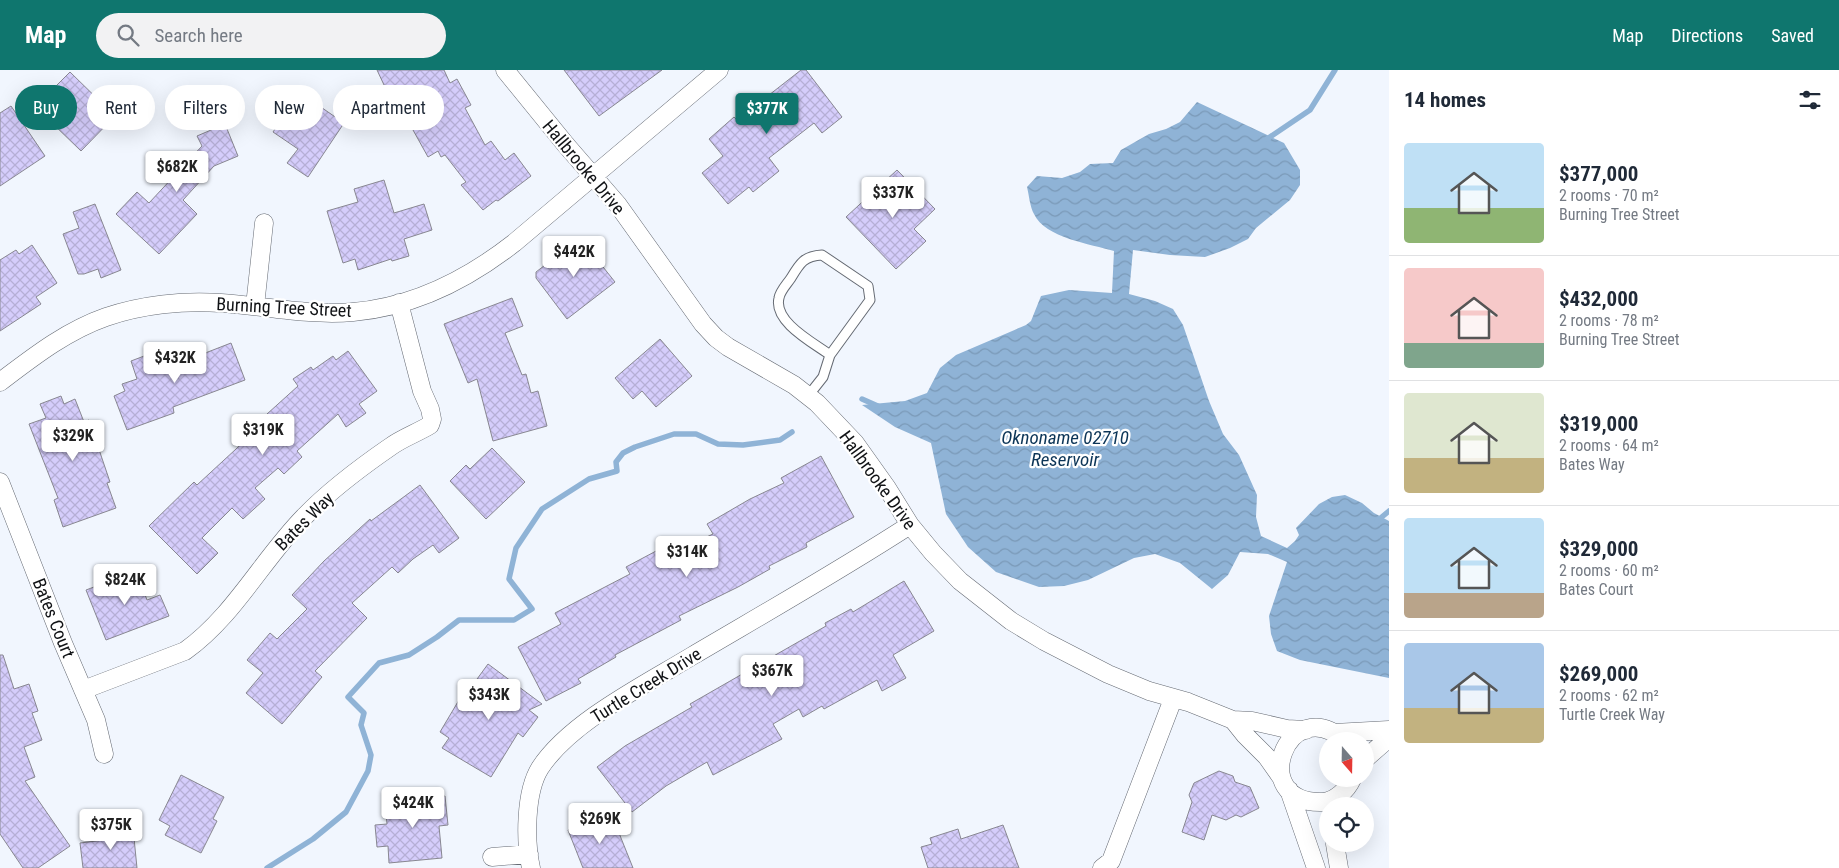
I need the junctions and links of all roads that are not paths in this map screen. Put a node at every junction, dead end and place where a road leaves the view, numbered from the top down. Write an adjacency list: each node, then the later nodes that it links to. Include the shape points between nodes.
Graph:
1 (505, 70): 3 (street, Hallbrooke Drive)
2 (719, 70): 3 (street, Burning Tree Street)
3 (593, 176): 5 (street, Burning Tree Street, via 490,262 450,284); 9 (street, Hallbrooke Drive, via 716,338)
4 (264, 223): 6 (street)
5 (399, 303): 6 (street, Burning Tree Street, via 344,312); 12 (street, Bates Way, via 422,391 430,409 430,425 391,446 305,516 198,642)
6 (255, 306): 8 (street, Burning Tree Street, via 220,303 162,305 107,316 70,332)
7 (830, 355): 7 (lane, via 870,300 868,286 822,255 810,256 799,265 778,297 779,306 789,325); 9 (lane, via 823,377)
8 (0, 382)
9 (808, 396): 11 (street, Hallbrooke Drive, via 855,443)
10 (0, 482): 12 (street, Bates Court)
11 (910, 525): 13 (street, Hallbrooke Drive, via 960,581 1011,621 1108,674); 26 (street, Turtle Creek Drive, via 584,724 539,770 527,814)
12 (83, 690): 21 (street, Bates Court, via 96,720)
13 (1173, 699): 14 (street, Hallbrooke Drive); 27 (street, via 1111,861)
14 (1233, 720): 15 (street, Hallbrooke Drive); 22 (street, Hallbrooke Drive, via 1267,757)
15 (1306, 730): 17 (street, Hallbrooke Drive, via 1321,728); 22 (street, Hallbrooke Drive, via 1288,742 1282,754 1280,766)
16 (1389, 730): 18 (street, Hallbrooke Drive)
17 (1329, 732)
18 (1374, 732)
19 (1389, 738): 20 (street)
20 (1374, 751)
21 (104, 754)
22 (1286, 784): 23 (street, Hallbrooke Drive, via 1298,798); 28 (street, Hallbrooke Drive)
23 (1319, 801)
24 (1336, 852): 29 (street)
25 (492, 857): 26 (street)
26 (530, 861)
27 (1102, 868)
28 (1316, 868)
29 (1339, 868)

